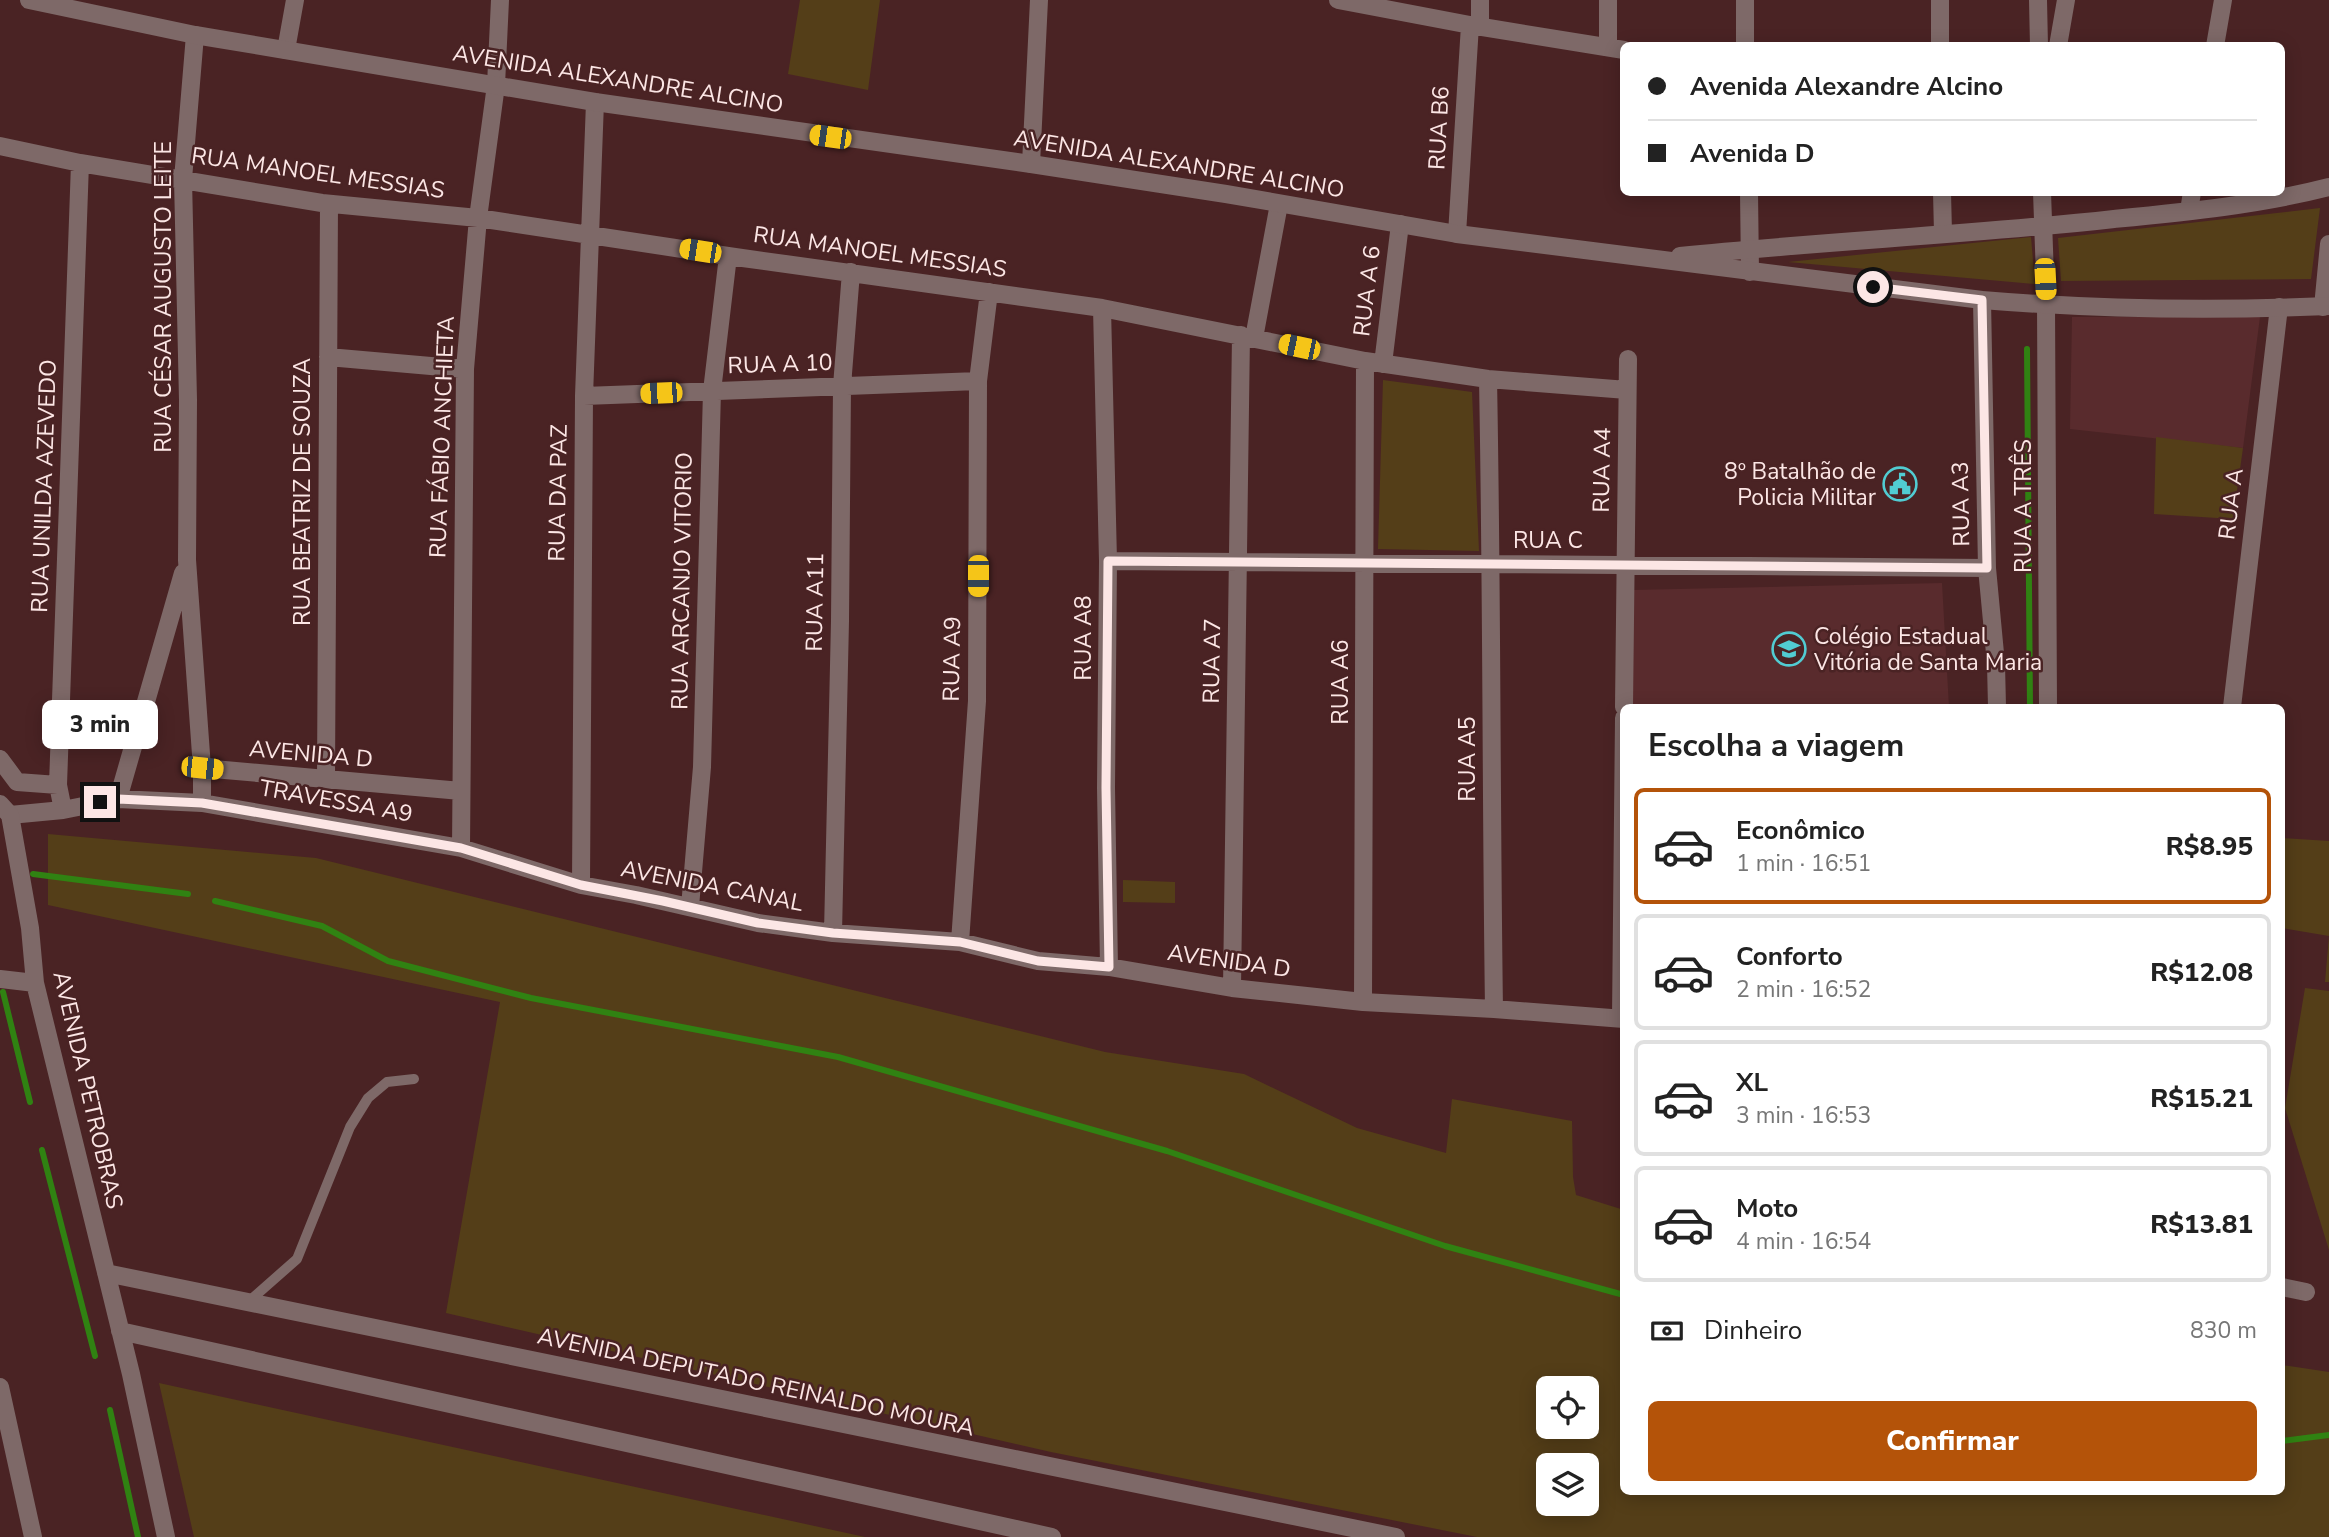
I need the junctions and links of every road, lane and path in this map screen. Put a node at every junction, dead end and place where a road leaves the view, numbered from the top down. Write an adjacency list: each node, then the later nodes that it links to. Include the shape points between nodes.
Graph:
1 (29, 0): 14 (street, AVENIDA ALEXANDRE ALCINO)
2 (295, 0): 21 (street)
3 (500, 0): 22 (street, RUA FÁBIO ANCHIETA)
4 (1039, 0): 26 (street)
5 (1480, 0): 13 (street, RUA B6)
6 (1608, 0): 20 (street)
7 (1745, 0): 15 (street)
8 (1940, 0): 16 (street)
9 (2038, 0): 17 (street)
10 (2066, 0): 18 (street)
11 (2223, 0): 19 (street)
12 (1348, 1): 13 (street)
13 (1475, 25): 20 (street); 41 (street, RUA B6)
14 (195, 35): 21 (street, AVENIDA ALEXANDRE ALCINO); 27 (street, RUA CÉSAR AUGUSTO LEITE)
15 (1745, 42)
16 (1941, 42)
17 (2039, 42)
18 (2059, 42)
19 (2217, 42)
20 (1616, 48)
21 (286, 50): 22 (street, AVENIDA ALEXANDRE ALCINO)
22 (496, 85): 23 (street, AVENIDA ALEXANDRE ALCINO); 36 (street, RUA FÁBIO ANCHIETA)
23 (595, 102): 26 (street, AVENIDA ALEXANDRE ALCINO); 40 (street, RUA DA PAZ)
24 (0, 146): 25 (street, RUA MANOEL MESSIAS)
25 (80, 163): 27 (street, RUA MANOEL MESSIAS); 79 (street, RUA UNILDA AZEVEDO)
26 (1031, 164): 34 (street, AVENIDA ALEXANDRE ALCINO)
27 (183, 179): 33 (street, RUA MANOEL MESSIAS); 65 (street, RUA CÉSAR AUGUSTO LEITE)
28 (2329, 187): 35 (street)
29 (1749, 196): 43 (street)
30 (1942, 196): 39 (street)
31 (2042, 196): 38 (street, RUA A TRÊS)
32 (2191, 196): 35 (street)
33 (329, 204): 36 (street, RUA MANOEL MESSIAS); 55 (street, RUA BEATRIZ DE SOUZA)
34 (1279, 204): 37 (street, AVENIDA ALEXANDRE ALCINO); 54 (street, RUA A7)
35 (2189, 212): 38 (street)
36 (478, 218): 40 (street, RUA MANOEL MESSIAS); 58 (street, RUA FÁBIO ANCHIETA)
37 (1400, 225): 41 (street, AVENIDA ALEXANDRE ALCINO); 57 (street, RUA A 6)
38 (2042, 227): 39 (street); 50 (street, RUA A TRÊS)
39 (1943, 233): 43 (street)
40 (590, 234): 44 (street, RUA MANOEL MESSIAS); 64 (street, RUA DA PAZ)
41 (1457, 234): 45 (street, AVENIDA ALEXANDRE ALCINO)
42 (2329, 244): 51 (street)
43 (1751, 248): 45 (street); 47 (street)
44 (728, 256): 46 (street, RUA MANOEL MESSIAS); 63 (street, RUA ARCANJO VITORIO)
45 (1653, 259): 47 (street, AVENIDA ALEXANDRE ALCINO)
46 (851, 272): 48 (street, RUA MANOEL MESSIAS); 61 (street, RUA A11)
47 (1750, 272): 49 (street, AVENIDA ALEXANDRE ALCINO)
48 (989, 292): 53 (street, RUA MANOEL MESSIAS); 60 (street, RUA A9)
49 (1982, 300): 50 (street, AVENIDA ALEXANDRE ALCINO); 71 (street, RUA A3)
50 (2046, 305): 52 (street, AVENIDA ALEXANDRE ALCINO); 74 (street, RUA A TRÊS)
51 (2326, 306): 52 (street, AVENIDA ALEXANDRE ALCINO)
52 (2279, 307): 75 (street, RUA A)
53 (1102, 308): 54 (street, RUA MANOEL MESSIAS); 66 (street, RUA A8)
54 (1248, 336): 57 (street, RUA MANOEL MESSIAS); 67 (street, RUA A7)
55 (328, 357): 58 (street); 78 (street, RUA BEATRIZ DE SOUZA)
56 (1628, 359): 62 (street, RUA A4)
57 (1374, 363): 59 (street, RUA MANOEL MESSIAS); 68 (street, RUA A6)
58 (465, 369): 80 (street, RUA FÁBIO ANCHIETA)
59 (1488, 379): 62 (street, RUA MANOEL MESSIAS); 69 (street, RUA A5)
60 (978, 381): 61 (street, RUA A 10); 89 (street, RUA A9, via 977,701)
61 (842, 386): 63 (street, RUA A 10); 88 (street, RUA A11)
62 (1627, 390): 70 (street, RUA A4)
63 (712, 391): 64 (street, RUA A 10); 87 (street, RUA ARCANJO VITORIO, via 702,767)
64 (584, 396): 86 (street, RUA DA PAZ)
65 (187, 560): 77 (street, RUA CÉSAR AUGUSTO LEITE); 81 (street, RUA CÉSAR AUGUSTO LEITE)
66 (1108, 561): 67 (street, RUA C); 90 (street, RUA A8)
67 (1238, 562): 68 (street, RUA C); 93 (street, RUA A7)
68 (1364, 563): 69 (street, RUA C); 94 (street, RUA A6)
69 (1492, 564): 70 (street, RUA C); 95 (street, RUA A5)
70 (1625, 565): 71 (street, RUA C); 72 (street, RUA A4)
71 (1987, 568): 73 (street, RUA A3)
72 (1624, 704)
73 (1997, 704)
74 (2048, 704)
75 (2232, 704)
76 (0, 759): 79 (street, via 17,782)
77 (202, 768): 78 (street, AVENIDA D); 82 (street)
78 (326, 781): 80 (street, AVENIDA D)
79 (58, 785): 84 (street, RUA UNILDA AZEVEDO)
80 (461, 791): 85 (street)
81 (118, 799): 82 (street); 84 (street)
82 (202, 803): 85 (street, TRAVESSA A9)
83 (5, 809): 84 (street); 92 (street, AVENIDA PETROBRAS, via 30,928)
84 (63, 810)
85 (461, 848): 86 (street, AVENIDA CANAL)
86 (581, 885): 87 (street, AVENIDA CANAL)
87 (690, 907): 88 (street, AVENIDA CANAL, via 758,923)
88 (833, 933): 89 (street, AVENIDA CANAL)
89 (960, 942): 90 (street, AVENIDA D, via 1038,961)
90 (1109, 967): 93 (street, AVENIDA D)
91 (0, 979): 92 (street)
92 (35, 983): 98 (street, AVENIDA PETROBRAS)
93 (1232, 988): 94 (street, AVENIDA D)
94 (1363, 1002): 95 (street, AVENIDA D)
95 (1494, 1009): 96 (street)
96 (1620, 1019)
97 (414, 1079): 101 (lane, via 387,1082 368,1098 350,1127 297,1259)
98 (106, 1273): 101 (street, AVENIDA DEPUTADO REINALDO MOURA); 102 (street, AVENIDA PETROBRAS)
99 (2285, 1288): 100 (street)
100 (2306, 1292)
101 (247, 1303): 107 (street, AVENIDA DEPUTADO REINALDO MOURA)
102 (120, 1331): 105 (street, AVENIDA PETROBRAS); 106 (street)
103 (0, 1387): 104 (street)
104 (33, 1537)
105 (166, 1537)
106 (1052, 1537)
107 (1396, 1537)

